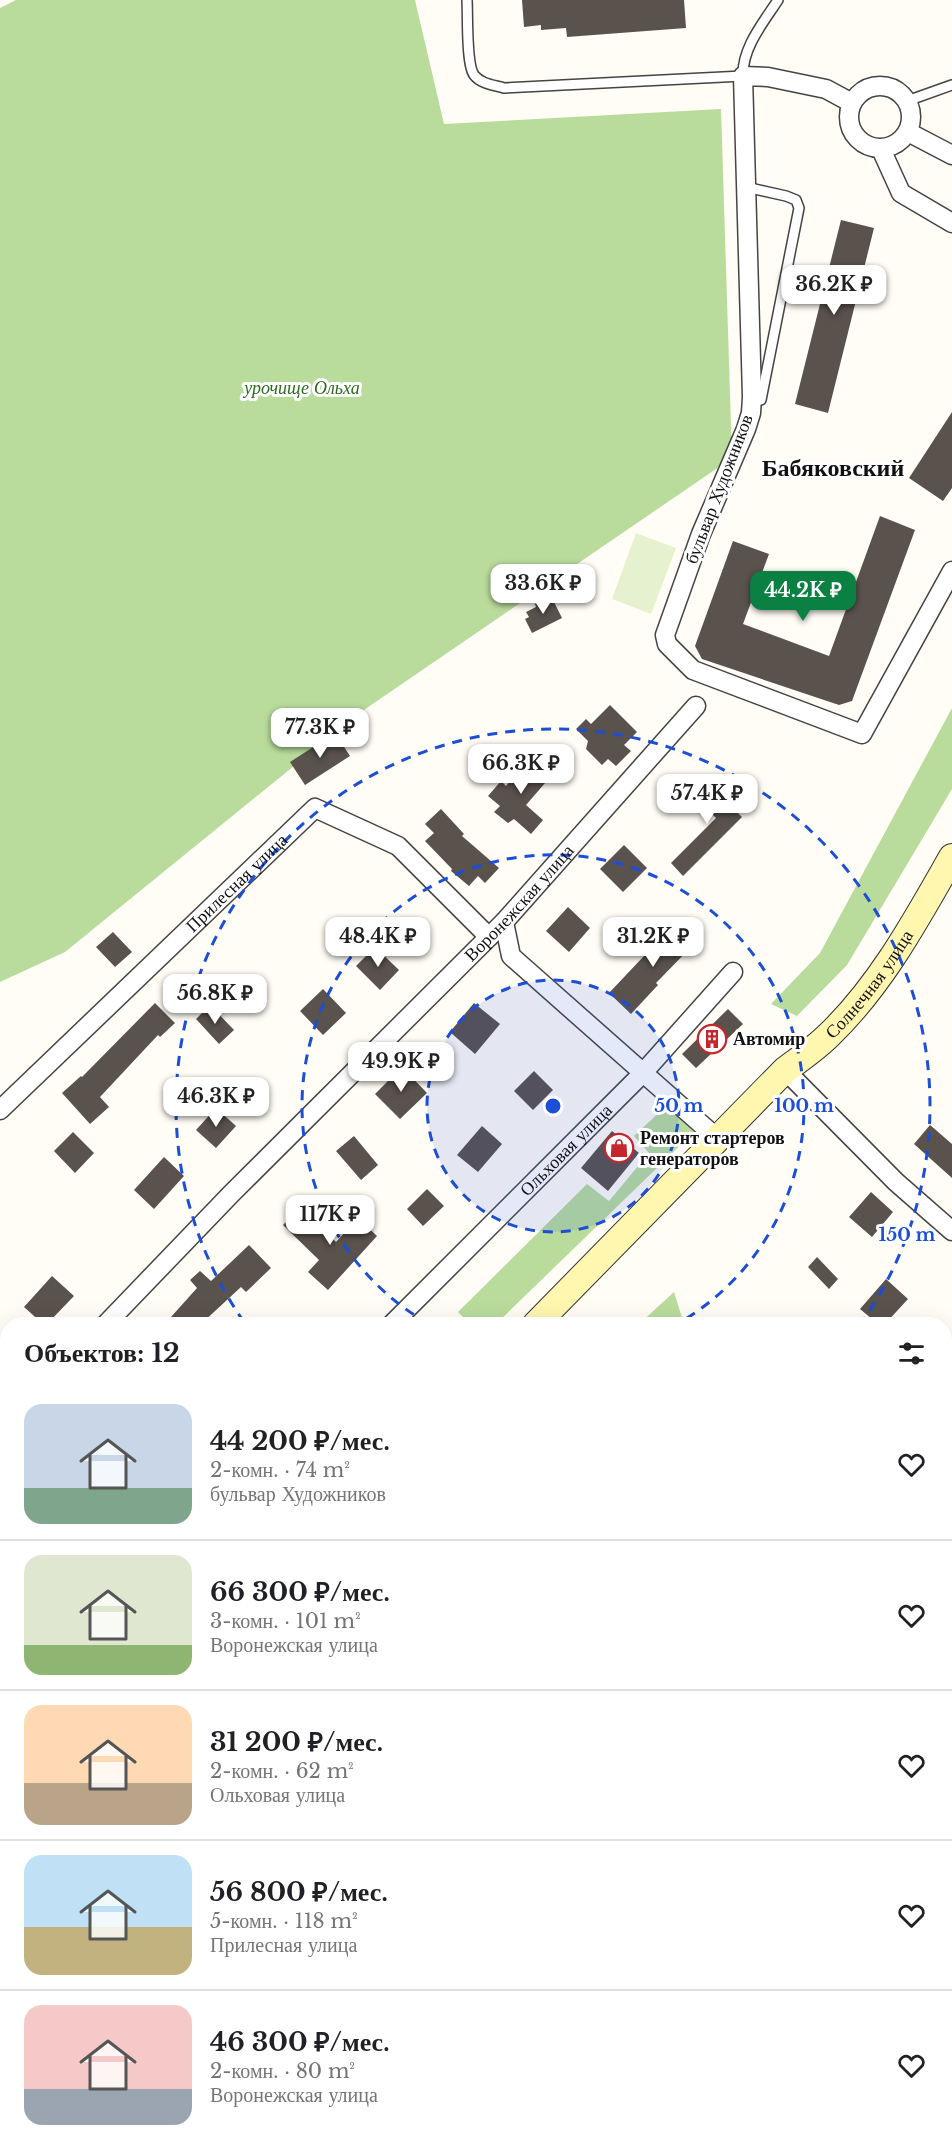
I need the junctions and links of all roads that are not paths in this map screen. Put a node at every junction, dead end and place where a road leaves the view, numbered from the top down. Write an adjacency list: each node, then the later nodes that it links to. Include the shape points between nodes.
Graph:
1 (467, 0): 3 (lane, via 470,59 474,74 485,83 504,88)
2 (778, 0): 3 (lane, via 748,48)
3 (743, 76): 6 (street, via 826,88); 10 (street, бульвар Художников)
4 (952, 85): 5 (lane)
5 (907, 101): 6 (street, via 890,87 879,86 868,88); 7 (street, via 911,111)
6 (852, 102): 8 (street, via 849,124 854,134 861,142)
7 (908, 132): 8 (street, via 892,147); 9 (street)
8 (881, 149): 11 (street, via 901,193)
9 (952, 155)
10 (746, 187): 12 (lane, via 786,196 796,200 799,208); 13 (street, бульвар Художников, via 751,413 700,534 665,635 667,644 693,670 862,734)
11 (952, 223)
12 (761, 400)
13 (952, 571)
14 (696, 706): 16 (street, Воронежская улица)
15 (952, 857): 19 (street, Солнечная улица, via 900,946 867,993 828,1036)
16 (504, 922): 17 (street, Воронежская улица); 20 (street, via 511,956)
17 (489, 937): 21 (street, Прилесная улица, via 399,846 315,807); 24 (street, Воронежская улица)
18 (733, 972): 20 (street, Ольховая улица)
19 (785, 1070): 22 (street, Солнечная улица); 23 (street, via 896,1182)
20 (642, 1074): 22 (street); 25 (street, Ольховая улица)
21 (0, 1110)
22 (718, 1139): 26 (street, Солнечная улица)
23 (952, 1231)
24 (113, 1317)
25 (399, 1317)
26 (543, 1317)

